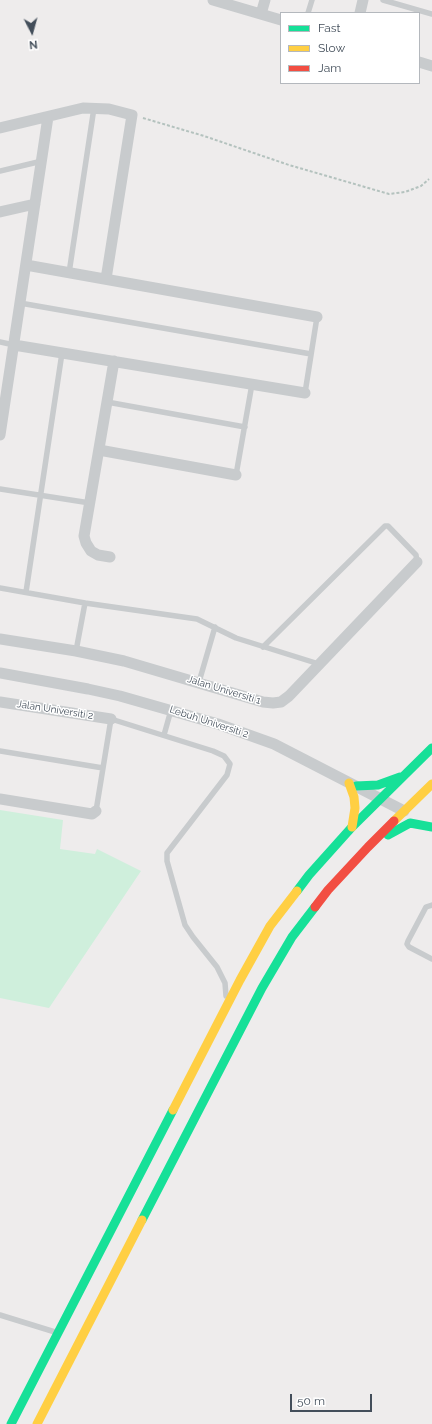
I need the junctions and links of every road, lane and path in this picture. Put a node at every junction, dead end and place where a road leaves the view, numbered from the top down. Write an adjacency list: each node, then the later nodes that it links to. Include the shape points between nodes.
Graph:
1 (265, 0): 8 (street)
2 (312, 0): 6 (lane)
3 (364, 0): 7 (street)
4 (383, 0): 9 (lane)
5 (214, 1): 8 (street)
6 (308, 12)
7 (360, 12)
8 (261, 14): 10 (street)
9 (432, 14)
10 (280, 20)
11 (420, 62): 12 (street)
12 (432, 66)
13 (94, 107): 14 (street); 15 (street); 23 (lane)
14 (132, 115): 19 (path, via 389,194 405,192 421,186); 24 (street)
15 (48, 116): 16 (street); 17 (street)
16 (0, 128)
17 (42, 161): 18 (lane); 20 (street)
18 (0, 171)
19 (429, 179)
20 (35, 204): 21 (street); 22 (street)
21 (0, 212)
22 (26, 265): 23 (street); 25 (street)
23 (69, 273): 24 (street)
24 (106, 279): 26 (street)
25 (20, 303): 28 (street); 30 (lane)
26 (317, 317): 30 (lane)
27 (0, 342): 28 (lane)
28 (14, 345): 29 (street); 36 (street)
29 (62, 353): 31 (street); 40 (lane)
30 (311, 354): 33 (lane)
31 (114, 361): 32 (street); 34 (street)
32 (252, 384): 33 (street); 35 (lane)
33 (305, 393)
34 (107, 402): 35 (lane); 37 (street)
35 (245, 427): 38 (lane)
36 (0, 435)
37 (99, 450): 38 (street); 41 (street)
38 (236, 475)
39 (0, 489): 40 (lane)
40 (41, 495): 41 (lane); 45 (lane)
41 (90, 503): 42 (street, via 84,536 86,543 91,551)
42 (110, 557)
43 (417, 562): 49 (lane, via 416,555 388,526 384,526); 51 (street, Jalan Universiti 1)
44 (0, 588): 45 (lane)
45 (26, 592): 46 (lane)
46 (85, 603): 47 (lane, via 197,619); 50 (lane)
47 (215, 627): 49 (lane, via 225,634); 53 (lane)
48 (0, 639): 50 (street, Jalan Universiti 1)
49 (263, 647): 51 (lane)
50 (76, 651): 53 (street, Jalan Universiti 1, via 124,661)
51 (319, 664): 53 (street, Jalan Universiti 1, via 281,702 263,702)
52 (0, 674): 55 (street, Lebuh Universiti 2, via 88,689)
53 (199, 682)
54 (0, 702): 56 (street, Jalan Universiti 2)
55 (171, 710): 57 (lane); 62 (street, Lebuh Universiti 2, via 274,744)
56 (111, 719): 57 (lane); 60 (lane)
57 (164, 735): 74 (lane, via 213,751 224,756 230,764 227,775 166,853 186,925 217,967 225,983)
58 (432, 748): 61 (main road)
59 (0, 751): 60 (lane)
60 (103, 768): 66 (lane)
61 (404, 776): 62 (main road, via 378,785); 65 (main road)
62 (353, 784): 65 (street, Lebuh Universiti 2); 70 (main road, via 355,808)
63 (432, 784): 67 (main road)
64 (0, 799): 66 (street, via 92,814)
65 (381, 799): 67 (street, Lebuh Universiti 2); 70 (main road)
66 (96, 811)
67 (408, 813): 71 (main road)
68 (418, 818): 69 (lane)
69 (432, 826): 71 (main road, via 410,823)
70 (352, 827): 74 (main road, via 309,875 270,926)
71 (368, 846): 78 (main road, via 328,890 292,937 266,981)
72 (432, 905): 73 (lane, via 426,907 407,944)
73 (432, 959)
74 (226, 1008): 76 (main road)
75 (0, 1315): 76 (lane)
76 (57, 1333): 77 (main road)
77 (11, 1424)
78 (37, 1424)

